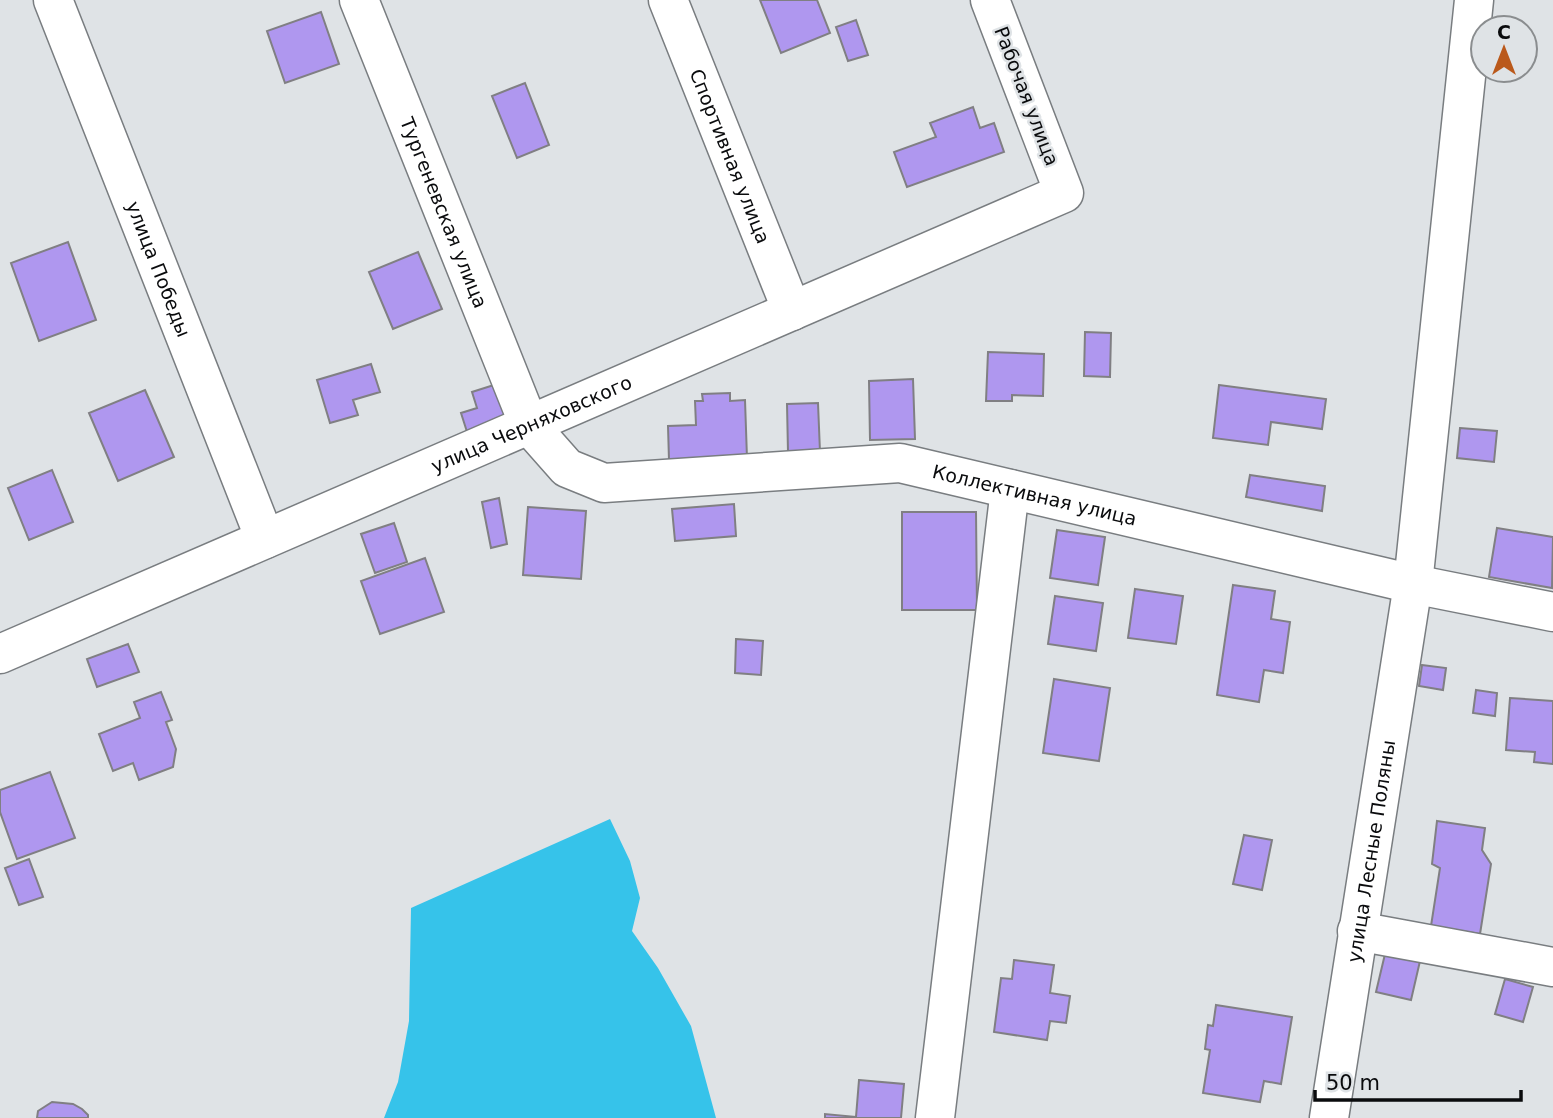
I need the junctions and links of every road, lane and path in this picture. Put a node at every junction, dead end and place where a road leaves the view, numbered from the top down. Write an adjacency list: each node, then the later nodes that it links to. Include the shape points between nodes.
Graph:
1 (53, 0): 10 (street, улица Победы)
2 (359, 0): 8 (street, Тургеневская улица)
3 (668, 0): 7 (street, Спортивная улица)
4 (990, 0): 6 (street, Рабочая улица)
5 (1474, 0): 11 (street, улица Лесные Поляны)
6 (1064, 193): 7 (street, улица Черняховского)
7 (792, 311): 8 (street, улица Черняховского)
8 (529, 425): 9 (street, Коллективная улица, via 567,468 604,483 900,463); 10 (street, улица Черняховского)
9 (1010, 489): 11 (street, Коллективная улица); 16 (street)
10 (265, 539): 13 (street, улица Черняховского)
11 (1413, 584): 12 (street, Коллективная улица); 14 (street, улица Лесные Поляны)
12 (1553, 612)
13 (0, 654)
14 (1357, 931): 15 (street); 17 (street, улица Лесные Поляны)
15 (1553, 967)
16 (935, 1118)
17 (1329, 1118)

